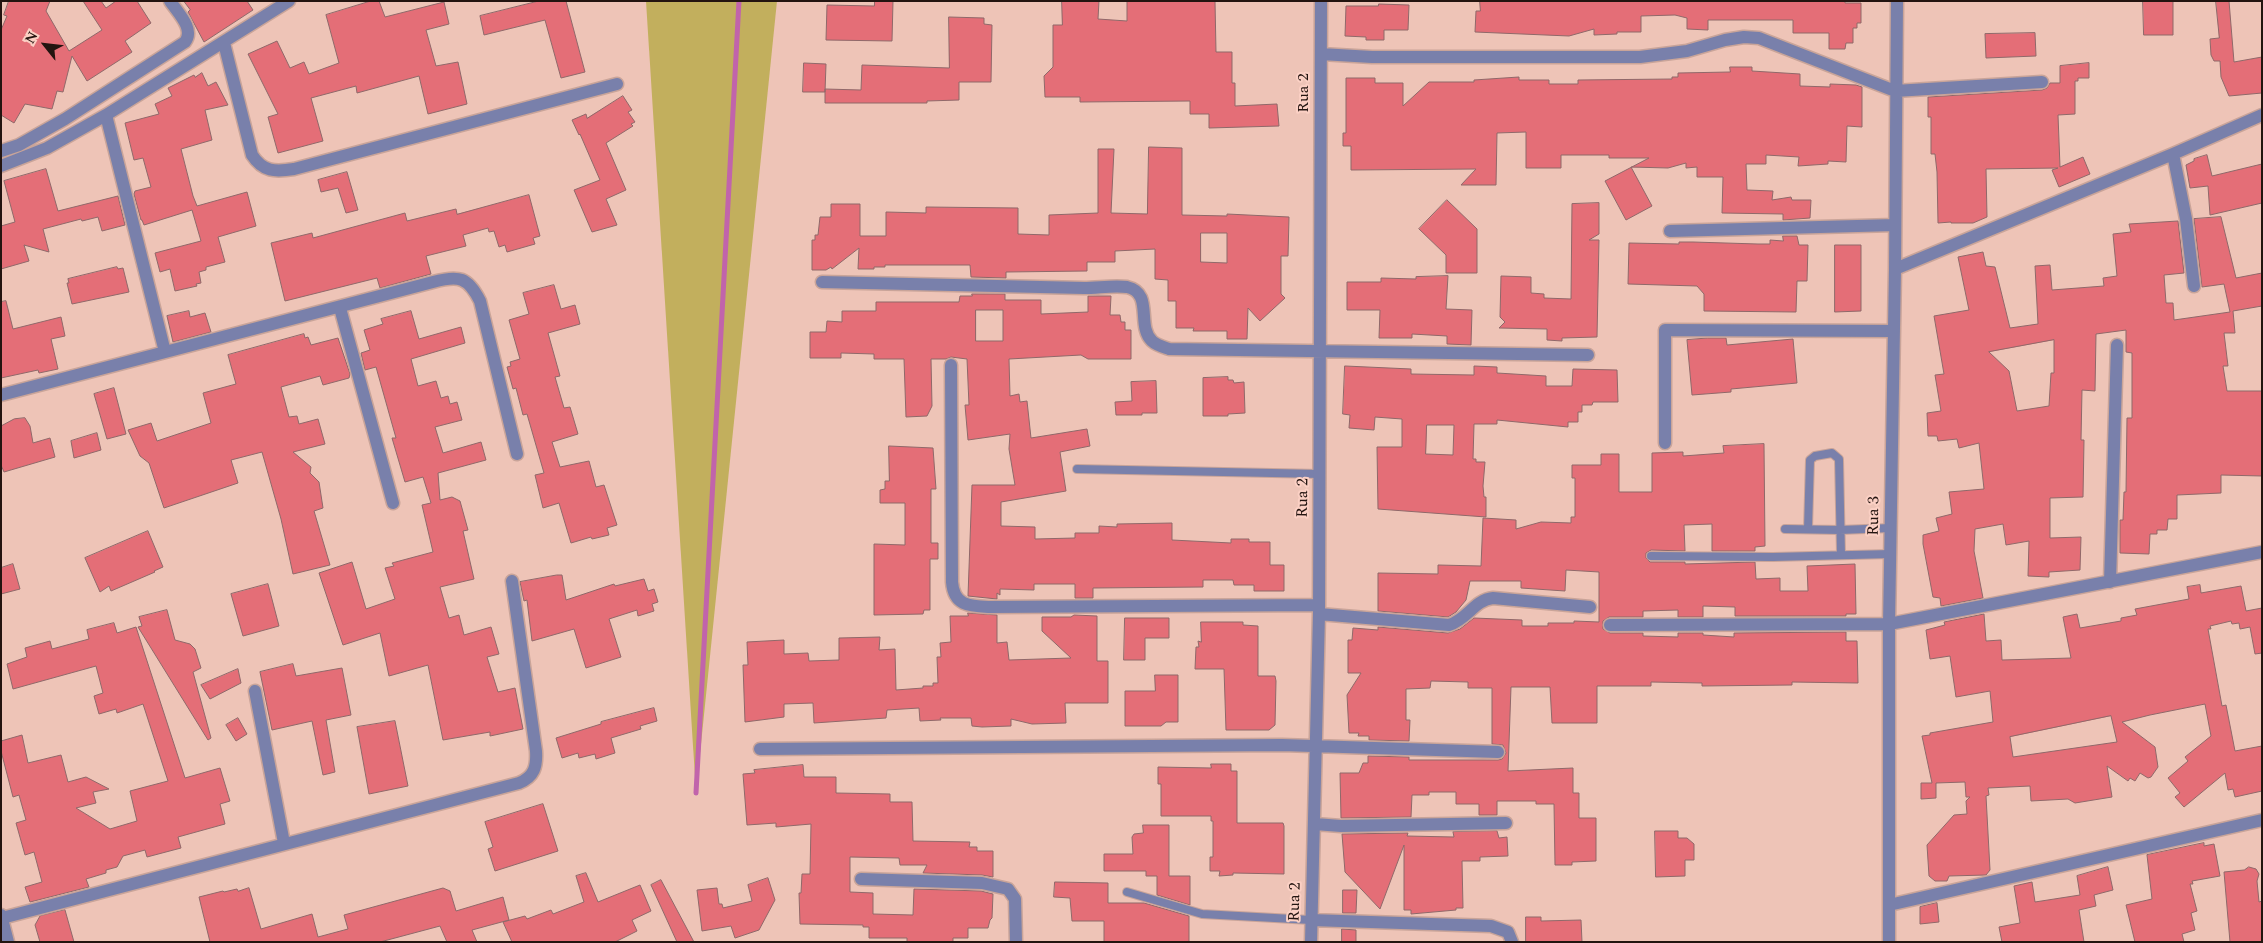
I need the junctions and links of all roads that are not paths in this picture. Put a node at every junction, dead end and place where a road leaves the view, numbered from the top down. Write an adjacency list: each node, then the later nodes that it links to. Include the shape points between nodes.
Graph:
1 (170, 1): 12 (street, via 189,31 186,42 65,119 19,145)
2 (289, 1): 5 (street)
3 (1321, 1): 6 (street, Rua 2)
4 (1896, 1): 9 (street, Rua 3)
5 (224, 43): 8 (street, via 252,155 264,168 273,171 294,169); 10 (street)
6 (1321, 54): 9 (street, via 1372,57 1656,57 1744,36 1759,38); 23 (street, Rua 2)
7 (2042, 82): 9 (street)
8 (617, 84)
9 (1895, 91): 15 (street, Rua 3)
10 (106, 115): 14 (street, via 41,151); 24 (street)
11 (2262, 115): 13 (street)
12 (1, 151)
13 (2172, 154): 17 (street); 19 (street, via 2186,219)
14 (1, 166)
15 (1895, 225): 16 (street); 17 (street, Rua 3)
16 (1670, 231)
17 (1895, 269): 21 (street, Rua 3)
18 (822, 282): 23 (street, via 1127,288 1138,292 1141,298 1151,341 1164,347 1181,350)
19 (2194, 286)
20 (340, 308): 24 (street); 29 (street, via 443,279 462,280 472,286 489,332); 32 (street)
21 (1894, 331): 28 (street, via 1665,330); 33 (street, Rua 3)
22 (2117, 344): 42 (street)
23 (1321, 350): 25 (street); 31 (street, Rua 2)
24 (165, 352): 27 (street)
25 (1588, 355)
26 (951, 365): 44 (street, via 952,582 954,594 961,602 990,607)
27 (1, 396)
28 (1666, 443)
29 (517, 454)
30 (1077, 469): 31 (lane)
31 (1321, 474): 44 (street, Rua 2)
32 (393, 503)
33 (1891, 528): 36 (lane); 38 (street, Rua 3)
34 (1785, 529): 35 (lane)
35 (1808, 529): 36 (lane); 36 (lane, via 1810,460 1832,453 1839,459)
36 (1840, 530): 39 (lane)
37 (2262, 552): 42 (street)
38 (1891, 554): 39 (lane); 45 (street, Rua 3)
39 (1841, 555): 40 (lane)
40 (1651, 556)
41 (512, 581): 54 (street, via 536,746 536,765 529,778)
42 (2110, 582): 45 (street)
43 (1590, 607): 44 (street, via 1485,599 1462,619 1449,625)
44 (1319, 609): 48 (street, Rua 2)
45 (1889, 624): 46 (street); 57 (street, Rua 3)
46 (1610, 625)
47 (255, 691): 54 (street)
48 (1317, 746): 49 (street); 50 (street); 53 (street, Rua 2)
49 (760, 749)
50 (1498, 752)
51 (2262, 820): 57 (street)
52 (1506, 823): 53 (street)
53 (1314, 824): 59 (street, Rua 2)
54 (284, 843): 58 (street)
55 (862, 878): 61 (street, via 982,883 1008,889 1015,899)
56 (1127, 892): 59 (lane, via 1202,914)
57 (1889, 905): 64 (street, Rua 3)
58 (2, 917): 60 (street)
59 (1312, 920): 62 (street, Rua 2); 63 (street, via 1491,926 1508,932)
60 (8, 942)
61 (1016, 942)
62 (1311, 942)
63 (1512, 942)
64 (1890, 942)

